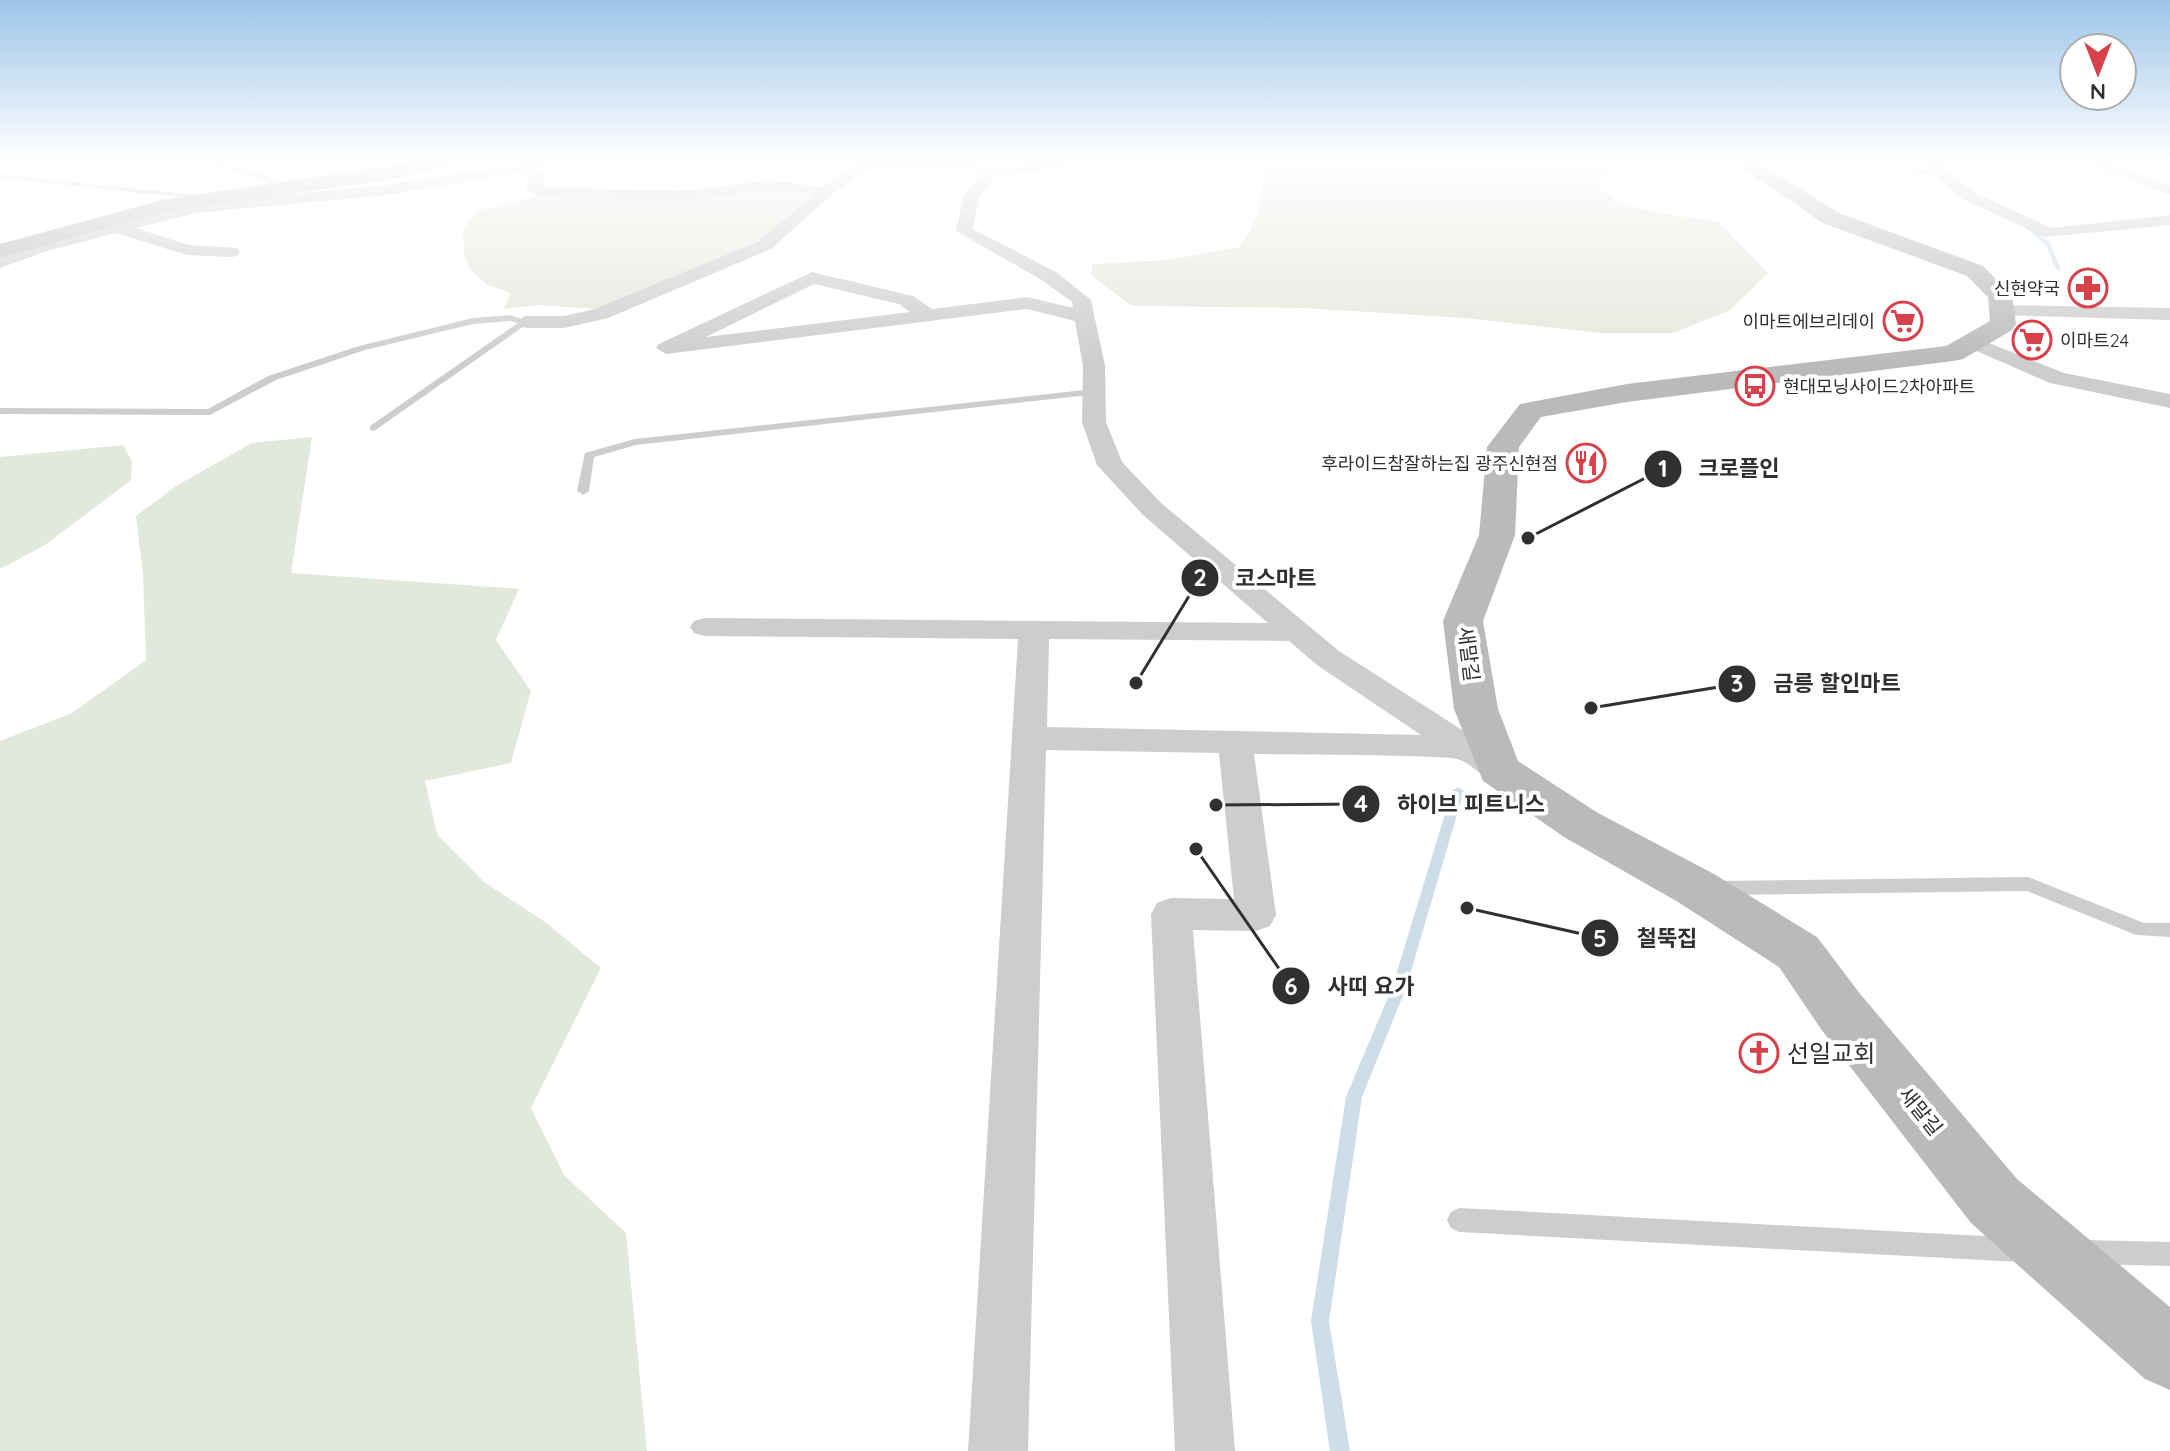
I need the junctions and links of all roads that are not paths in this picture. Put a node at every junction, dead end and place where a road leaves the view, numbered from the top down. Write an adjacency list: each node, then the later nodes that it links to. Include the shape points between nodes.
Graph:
1 (93, 229): 9 (street)
2 (97, 229): 11 (street)
3 (120, 229): 10 (street, via 187,250)
4 (785, 229): 16 (street, via 765,245 601,314 564,322)
5 (964, 229): 15 (street, via 1049,276 1081,300)
6 (1862, 229): 12 (street, via 1975,271 2000,295)
7 (2041, 229): 8 (street, via 2050,233)
8 (2107, 229)
9 (0, 251)
10 (231, 252)
11 (0, 263)
12 (2002, 311): 13 (street); 17 (street, 새말길, via 2003,324)
13 (2170, 314)
14 (929, 316): 14 (street, via 836,327 666,348 812,278 906,300); 15 (street, via 1027,303)
15 (1085, 317): 18 (street)
16 (525, 322): 20 (lane, via 473,321 362,348 272,378 210,412); 21 (lane)
17 (1972, 342): 19 (street, via 2058,378); 29 (street, 새말길, via 1953,353 1531,410 1503,447 1497,535 1463,621 1476,709)
18 (1094, 392): 22 (lane, via 635,442 589,455); 25 (street, via 1094,422 1110,465 1152,509)
19 (2170, 401)
20 (0, 411)
21 (374, 428)
22 (583, 491)
23 (705, 627): 24 (street)
24 (1034, 629): 25 (street); 26 (street)
25 (1298, 632): 28 (street, via 1328,658)
26 (1027, 738): 27 (street); 36 (street)
27 (1235, 742): 28 (street); 37 (street, via 1256,915 1171,914)
28 (1465, 747): 29 (street)
29 (1499, 770): 30 (street, 새말길, via 1581,825)
30 (1696, 888): 31 (lane, via 2028,884 2143,930); 33 (street, 새말길, via 1798,952 1994,1201)
31 (2170, 930)
32 (1459, 1220): 33 (lane)
33 (2052, 1252): 34 (lane); 35 (street, 새말길)
34 (2170, 1254)
35 (2170, 1354)
36 (998, 1451)
37 (1205, 1451)

